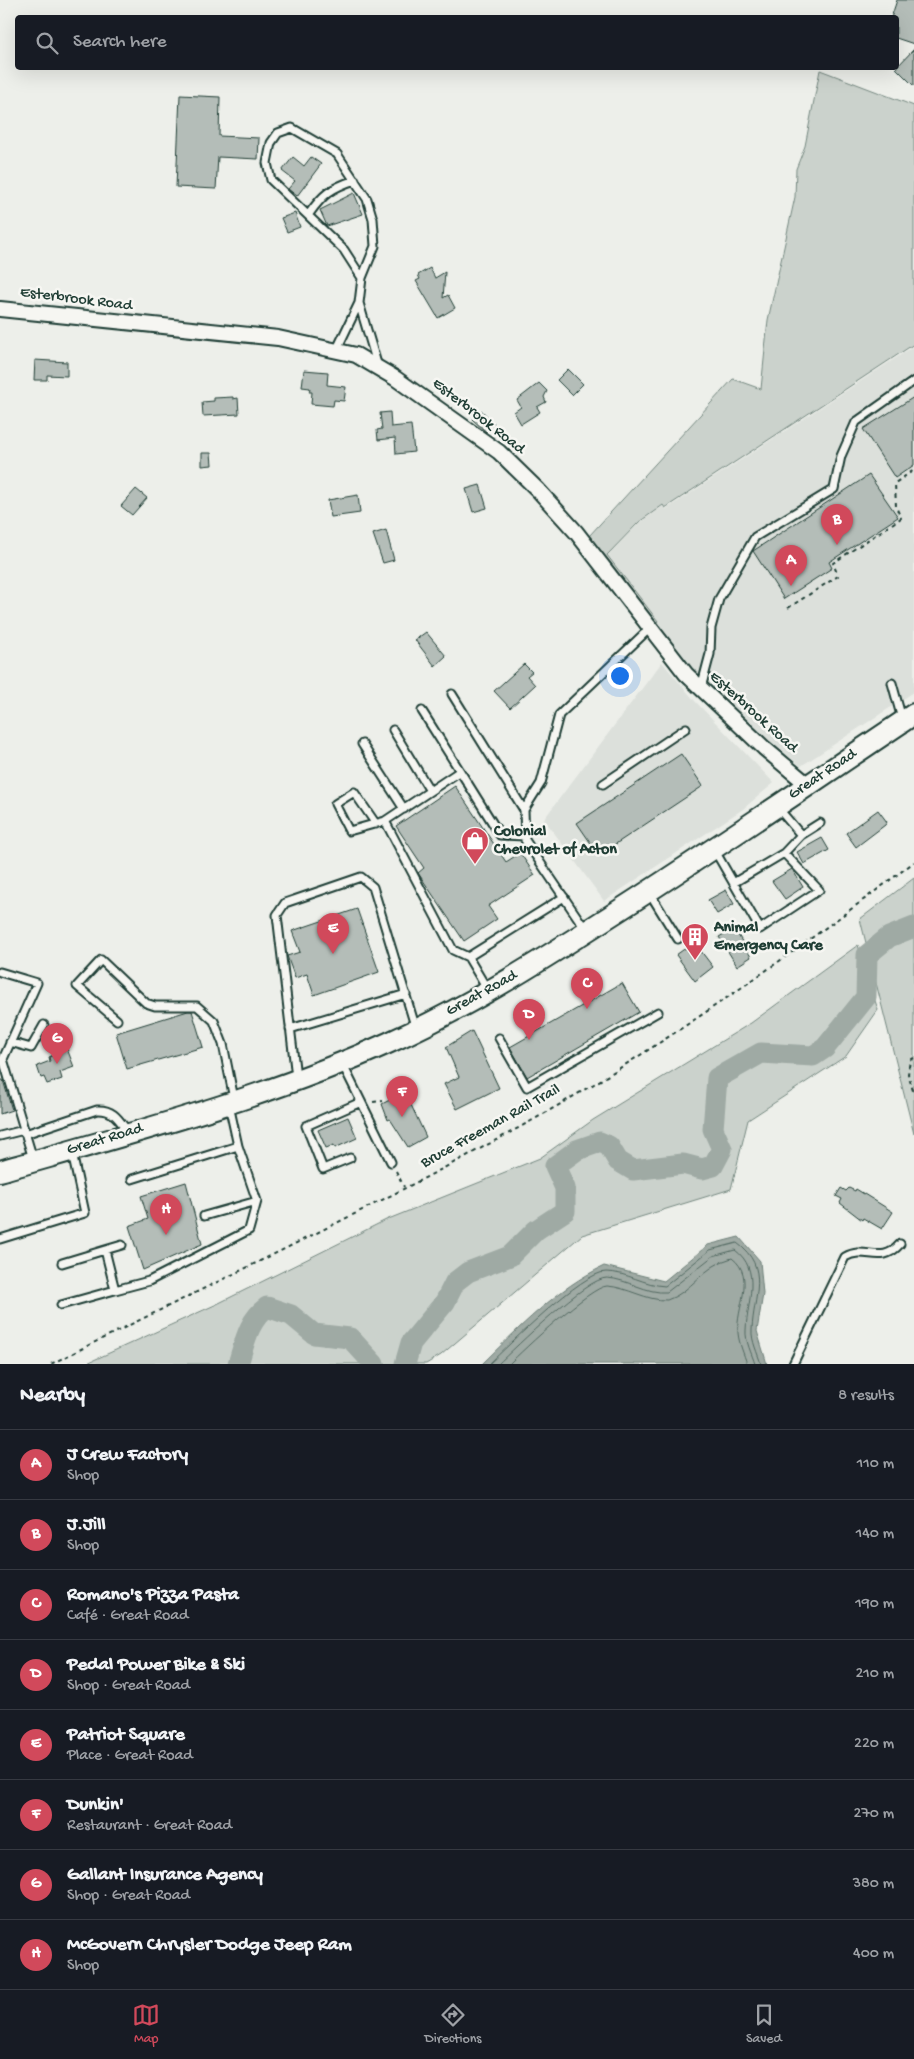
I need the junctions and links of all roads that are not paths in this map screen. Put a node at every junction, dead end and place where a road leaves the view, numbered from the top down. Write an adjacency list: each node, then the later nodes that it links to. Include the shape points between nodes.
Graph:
1 (355, 180): 2 (lane, via 322,195); 2 (lane, via 337,154 317,141 292,128 278,133 271,143 267,162 271,180); 3 (lane, via 367,199 373,219 375,246)
2 (309, 214): 3 (lane, via 344,250)
3 (362, 278): 4 (lane)
4 (359, 303): 6 (lane); 7 (lane)
5 (0, 309): 6 (street, Esterbrook Road, via 278,338)
6 (336, 351): 7 (street, Esterbrook Road, via 356,355)
7 (378, 368): 9 (street, Esterbrook Road, via 443,410 499,452 576,532)
8 (914, 381): 11 (lane, via 856,422 842,456 834,489 755,537 719,599)
9 (650, 628): 11 (street, Esterbrook Road); 24 (lane, via 559,715 541,784)
10 (892, 684): 14 (lane)
11 (701, 690): 20 (street, Esterbrook Road)
12 (452, 694): 24 (lane)
13 (422, 711): 18 (lane)
14 (909, 718): 20 (main road, Great Road)
15 (686, 728): 19 (lane)
16 (393, 730): 21 (lane)
17 (362, 744): 23 (lane)
18 (460, 771): 21 (lane); 29 (lane, via 500,835)
19 (603, 784)
20 (808, 785): 22 (main road, Great Road)
21 (430, 791): 23 (lane)
22 (777, 806): 28 (lane); 30 (main road, Great Road)
23 (404, 809): 25 (lane)
24 (524, 810): 29 (lane)
25 (385, 821): 27 (lane); 37 (lane, via 452,950)
26 (820, 823): 28 (lane)
27 (376, 824): 27 (lane, via 348,831 335,804 354,792)
28 (801, 835): 31 (lane)
29 (525, 836): 34 (lane)
30 (714, 848): 32 (lane); 33 (main road, Great Road)
31 (784, 853): 32 (lane); 32 (lane, via 819,890 760,929)
32 (735, 882)
33 (649, 892): 35 (main road, Great Road); 36 (lane)
34 (564, 897): 35 (lane); 37 (lane)
35 (587, 931): 39 (main road, Great Road)
36 (678, 939)
37 (468, 957): 39 (lane)
38 (0, 972): 47 (lane, via 37,983)
39 (489, 991): 45 (main road, Great Road)
40 (406, 994): 44 (lane); 44 (lane, via 373,887 362,877 285,903 277,915); 45 (lane)
41 (658, 1012): 46 (lane, via 527,1087)
42 (117, 1020): 51 (lane, via 77,986 101,960 146,1003 197,1006 214,1021 223,1044)
43 (44, 1025): 47 (lane, via 31,1048)
44 (290, 1029): 50 (lane)
45 (416, 1029): 49 (main road, Great Road)
46 (499, 1038)
47 (10, 1042): 48 (lane)
48 (1, 1059): 53 (lane)
49 (342, 1062): 50 (main road, Great Road); 52 (lane)
50 (296, 1080): 51 (main road, Great Road)
51 (231, 1102): 54 (main road, Great Road); 56 (lane)
52 (361, 1102): 58 (lane, via 306,1126 323,1169); 60 (lane)
53 (25, 1132): 54 (lane, via 107,1109); 55 (lane); 59 (lane)
54 (128, 1133): 57 (main road, Great Road)
55 (0, 1136)
56 (238, 1146): 62 (lane); 63 (lane)
57 (71, 1150): 59 (main road, Great Road); 65 (lane, via 85,1213)
58 (350, 1158)
59 (34, 1162): 61 (main road, Great Road)
60 (391, 1162)
61 (0, 1171)
62 (132, 1179)
63 (257, 1201): 64 (lane); 70 (lane, via 249,1230 149,1281)
64 (204, 1216)
65 (0, 1239)
66 (900, 1244): 72 (lane, via 886,1255 852,1253 845,1257)
67 (122, 1245): 68 (lane)
68 (106, 1250): 69 (lane); 70 (lane)
69 (62, 1263)
70 (115, 1290): 71 (lane)
71 (61, 1305)
72 (793, 1364)

